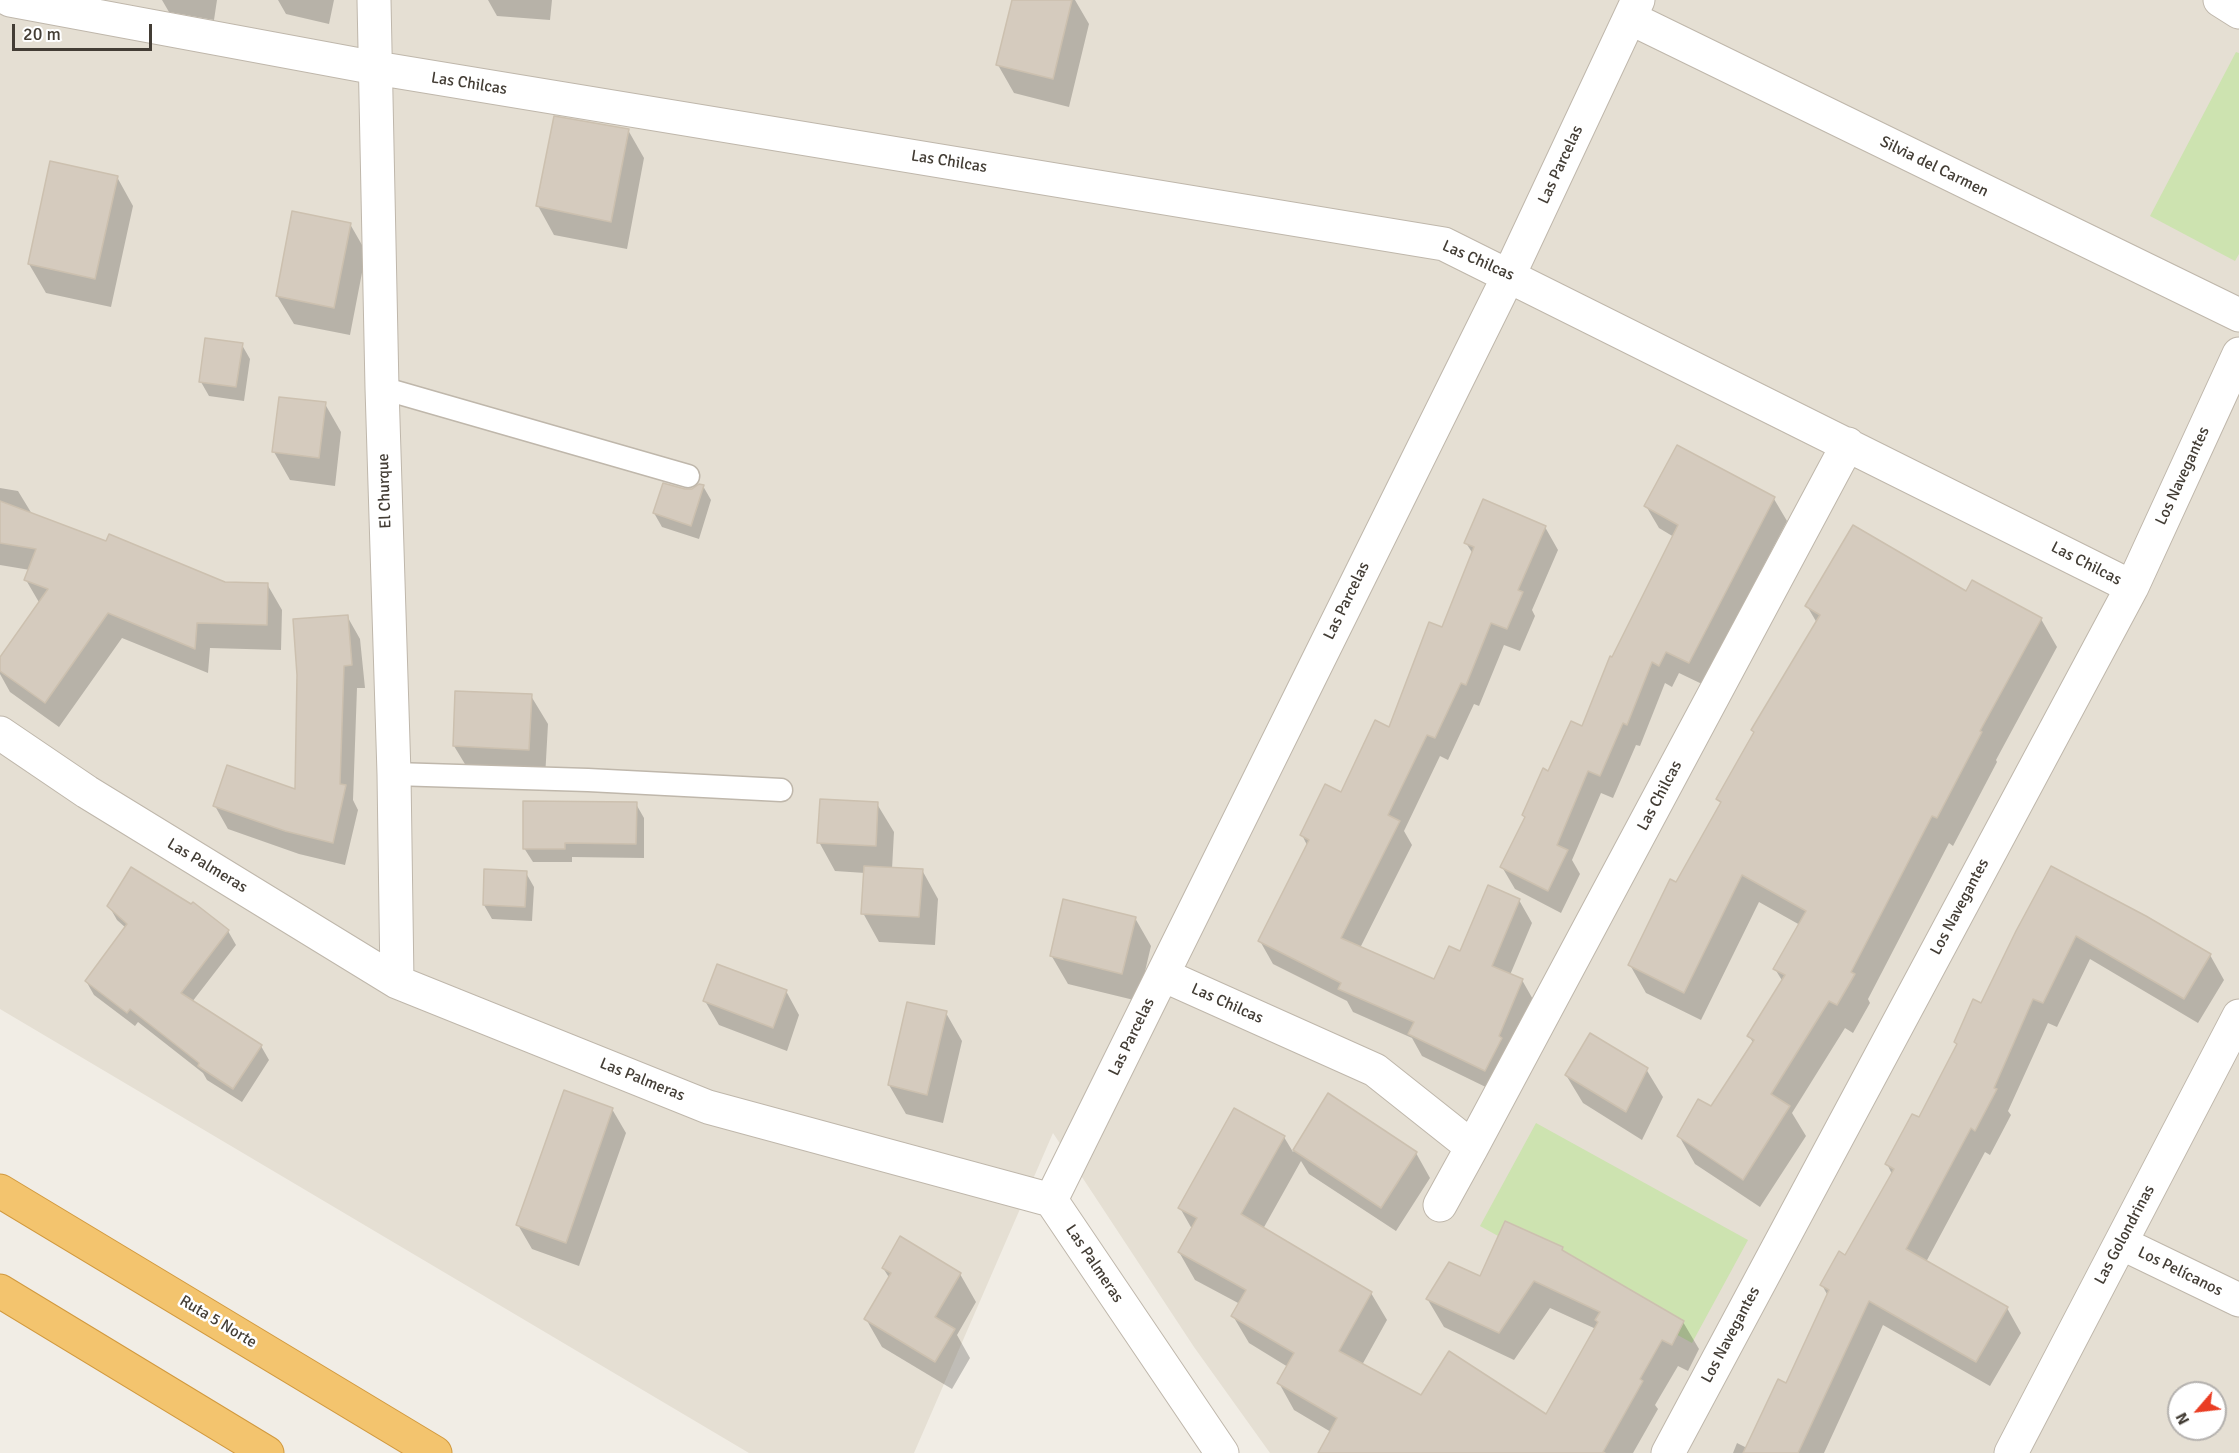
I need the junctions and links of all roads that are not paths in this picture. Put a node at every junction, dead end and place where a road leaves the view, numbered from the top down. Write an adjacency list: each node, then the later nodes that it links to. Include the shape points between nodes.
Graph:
1 (10, 0): 6 (street, Las Chilcas)
2 (374, 0): 6 (street, El Churque)
3 (2220, 0): 5 (street)
4 (1634, 9): 7 (street, Las Parcelas); 8 (street, Silvia del Carmen)
5 (2239, 12)
6 (376, 68): 7 (street, Las Chilcas, via 1444,244); 10 (street, El Churque)
7 (1509, 275): 11 (street, Las Chilcas); 17 (street, Las Parcelas)
8 (2239, 315)
9 (2239, 354): 13 (street, Los Navegantes)
10 (382, 388): 12 (lane); 15 (street, El Churque)
11 (1848, 444): 13 (street, Las Chilcas); 20 (street, Las Chilcas)
12 (687, 476)
13 (2132, 587): 30 (street, Los Navegantes)
14 (0, 733): 18 (street, Las Palmeras, via 87,792)
15 (394, 774): 16 (lane); 18 (street, El Churque)
16 (781, 789)
17 (1163, 975): 20 (street, Las Chilcas, via 1375,1070); 22 (street, Las Parcelas)
18 (397, 982): 22 (street, Las Palmeras, via 708,1107)
19 (2239, 1016): 24 (street, Las Golondrinas)
20 (1472, 1147): 23 (street, Las Chilcas)
21 (0, 1191): 28 (highway, Ruta 5 Norte)
22 (1051, 1200): 29 (street, Las Palmeras)
23 (1440, 1205)
24 (2121, 1243): 26 (street, Los Pelícanos); 31 (street, Las Golondrinas)
25 (0, 1291): 27 (highway)
26 (2239, 1300)
27 (267, 1453)
28 (435, 1453)
29 (1222, 1453)
30 (1668, 1453)
31 (2011, 1453)

